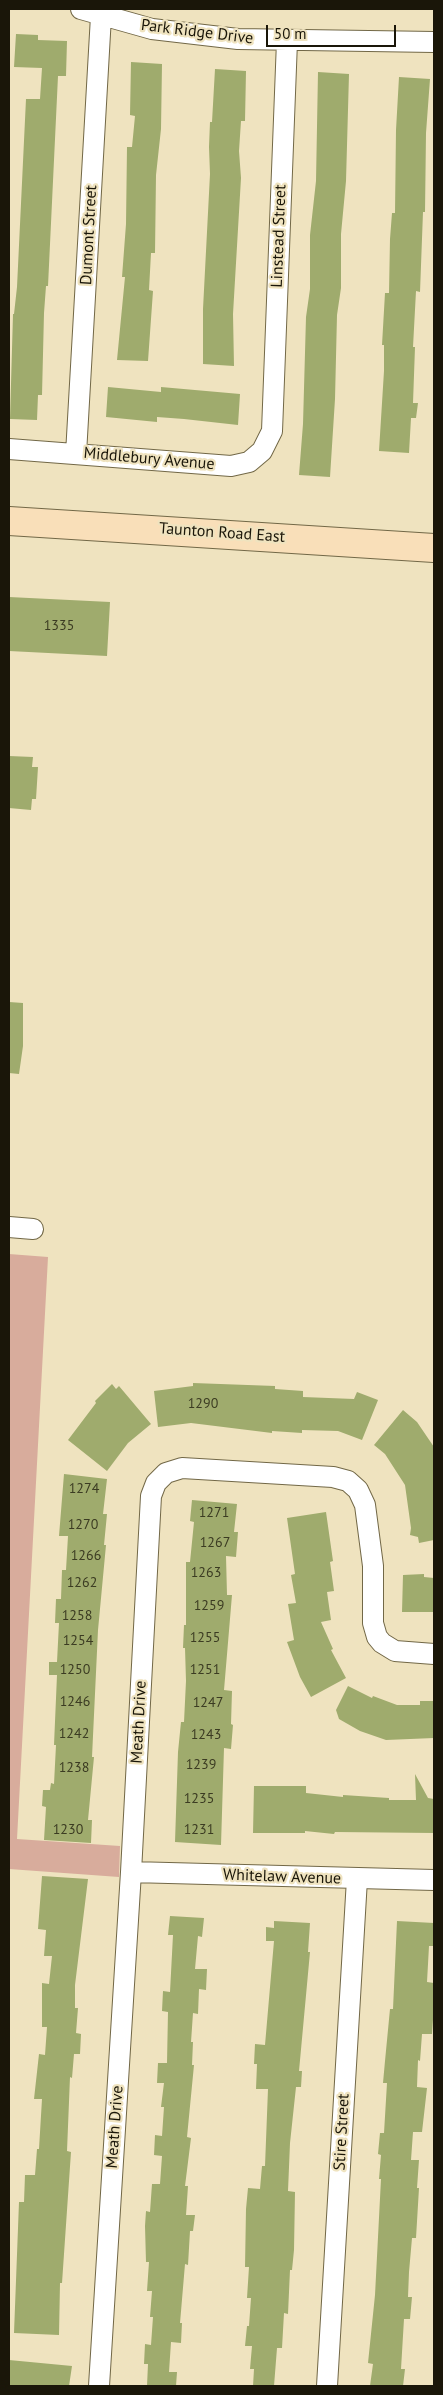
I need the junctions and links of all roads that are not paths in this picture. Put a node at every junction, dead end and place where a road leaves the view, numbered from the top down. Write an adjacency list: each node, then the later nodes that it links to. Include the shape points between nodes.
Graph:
1 (81, 9): 2 (street, Park Ridge Drive)
2 (101, 16): 3 (street, Park Ridge Drive, via 152,29); 7 (street, Dumont Street)
3 (287, 41): 4 (street, Park Ridge Drive); 5 (street, Linstead Street)
4 (434, 42)
5 (272, 431): 7 (street, Middlebury Avenue, via 262,451 249,462 231,466)
6 (9, 449): 7 (street, Middlebury Avenue)
7 (76, 454)
8 (9, 521): 9 (main road, Taunton Road East)
9 (434, 548)
10 (9, 1227): 11 (street)
11 (33, 1229)
12 (434, 1654): 13 (street, Meath Drive, via 395,1651 377,1637 373,1623 373,1566 367,1514 363,1497 354,1485 341,1479 305,1475 182,1468 166,1473 156,1483 151,1496)
13 (131, 1872): 14 (street, Whitelaw Avenue); 16 (street, Meath Drive)
14 (357, 1879): 15 (street, Whitelaw Avenue); 17 (street, Stire Street)
15 (434, 1880)
16 (98, 2386)
17 (327, 2386)

